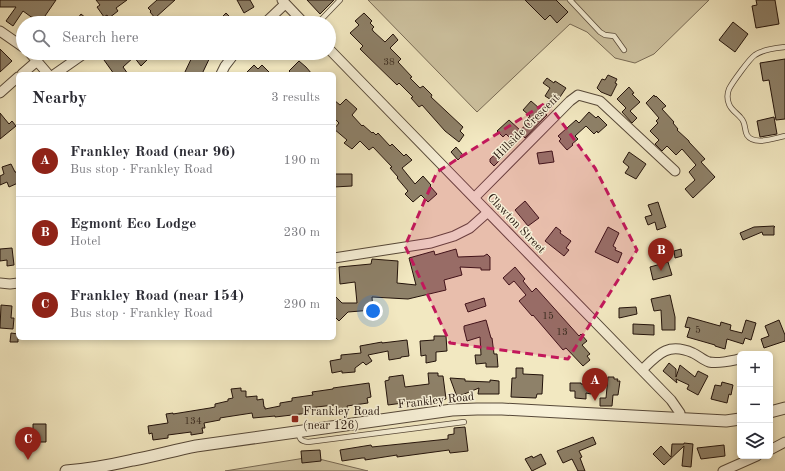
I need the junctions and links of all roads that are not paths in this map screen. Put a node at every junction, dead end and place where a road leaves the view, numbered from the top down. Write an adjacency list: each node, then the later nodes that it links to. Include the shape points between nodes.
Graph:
1 (340, 0): 6 (lane)
2 (570, 0): 10 (lane, via 600,32 614,36)
3 (283, 2): 4 (street); 5 (street)
4 (271, 16)
5 (297, 16)
6 (325, 16)
7 (0, 31): 8 (street)
8 (16, 42)
9 (785, 47): 21 (lane, via 755,55 729,89 728,99 732,109 744,121 750,138 759,141)
10 (624, 50)
11 (336, 56): 23 (street, Clawton Street)
12 (76, 60): 17 (street)
13 (230, 60): 18 (street)
14 (37, 61): 15 (street); 16 (street)
15 (24, 72)
16 (46, 72)
17 (58, 72)
18 (222, 72)
19 (16, 79): 20 (street)
20 (0, 93)
21 (785, 136)
22 (675, 171): 23 (street, Hillside Crescent, via 600,101 578,95)
23 (474, 198): 24 (street, Clawton Street)
24 (488, 212): 25 (street, via 470,228 449,238); 29 (street, Clawton Street)
25 (336, 258)
26 (0, 283): 27 (street)
27 (16, 283)
28 (737, 360): 29 (street, via 721,363 708,362 693,353 673,348 658,355)
29 (642, 370): 32 (street, Clawton Street, via 671,400 680,413)
30 (785, 408): 31 (street)
31 (773, 411)
32 (680, 419): 33 (street, Frankley Road, via 726,421); 35 (street, Frankley Road, via 477,408)
33 (737, 419)
34 (464, 422): 35 (lane, via 308,442 303,442)
35 (298, 432): 39 (street, Frankley Road, via 196,446 109,465)
36 (785, 442): 37 (street)
37 (773, 448)
38 (751, 459): 40 (street)
39 (66, 471)
40 (723, 471)

